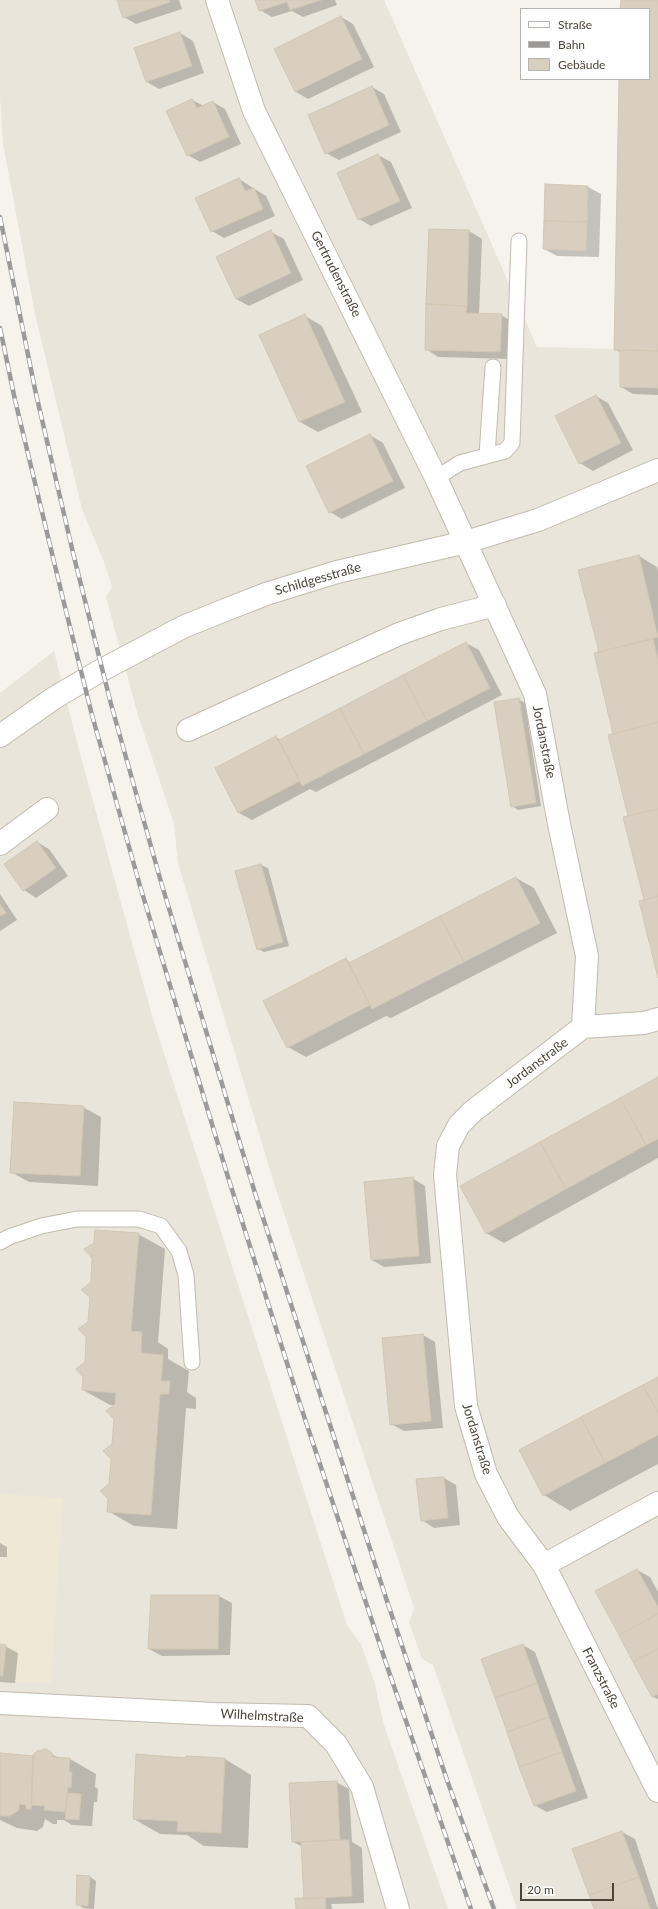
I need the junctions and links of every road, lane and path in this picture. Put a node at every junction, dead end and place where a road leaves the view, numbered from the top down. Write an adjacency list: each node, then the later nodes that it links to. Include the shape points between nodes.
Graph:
1 (217, 0): 6 (street, Gertrudenstraße, via 254,111)
2 (519, 241): 4 (lane, via 512,443 505,451)
3 (493, 367): 4 (lane)
4 (487, 455): 6 (lane, via 460,462)
5 (658, 470): 7 (street, Schildgesstraße, via 538,520)
6 (436, 478): 7 (street, Gertrudenstraße)
7 (466, 542): 8 (street, Jordanstraße); 10 (street, Schildgesstraße, via 337,572 218,612 183,627 98,672 54,698)
8 (495, 605): 9 (street, via 441,619 399,634); 14 (street, Jordanstraße, via 534,694 587,956)
9 (188, 730)
10 (0, 736)
11 (47, 809): 12 (street)
12 (0, 844)
13 (658, 1019): 14 (street, via 644,1023)
14 (583, 1027): 18 (street, Jordanstraße, via 473,1111 459,1125 448,1146 445,1175 466,1406 486,1474 508,1517)
15 (0, 1242): 16 (lane, via 40,1226 78,1219 139,1219 161,1226 179,1251 186,1276)
16 (192, 1362)
17 (658, 1503): 18 (street)
18 (544, 1565): 20 (street, Franzstraße)
19 (0, 1703): 21 (street, Wilhelmstraße, via 308,1716 336,1744 362,1786)
20 (658, 1791)
21 (398, 1909)

